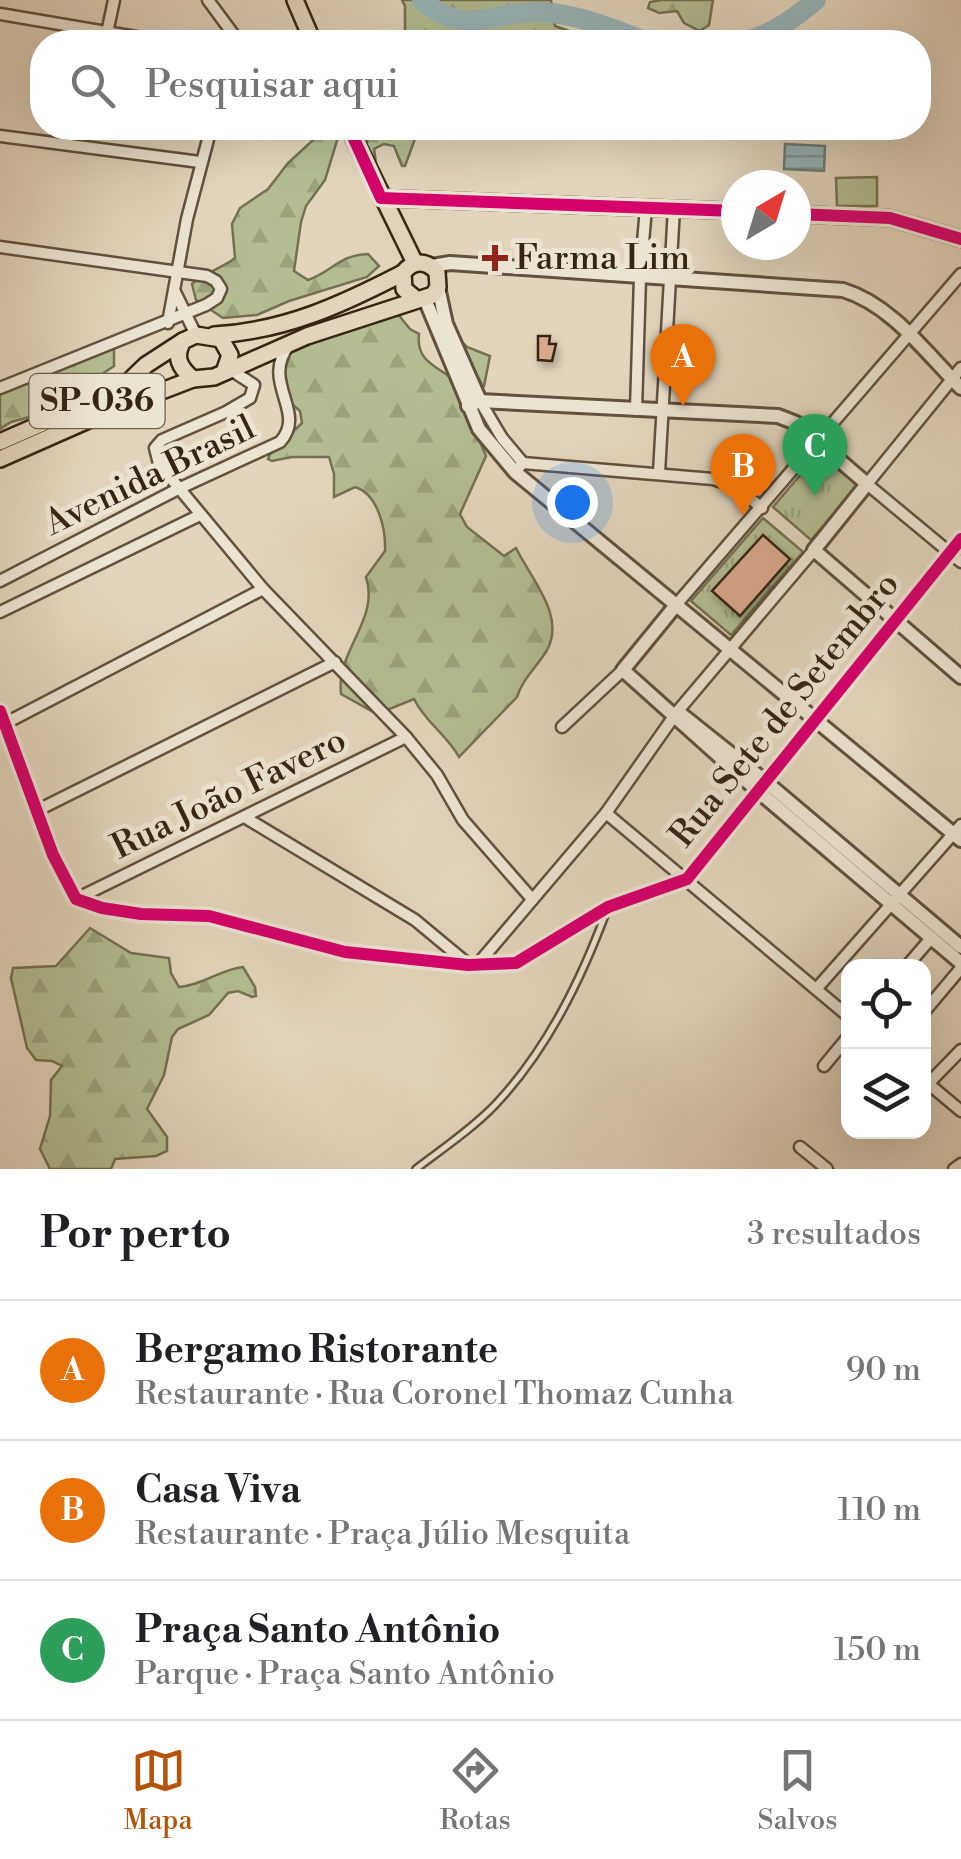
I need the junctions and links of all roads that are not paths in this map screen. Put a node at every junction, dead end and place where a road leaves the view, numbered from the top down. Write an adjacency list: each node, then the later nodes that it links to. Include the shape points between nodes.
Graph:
1 (114, 0): 6 (street)
2 (208, 0): 7 (street)
3 (295, 0): 8 (main road)
4 (0, 14): 5 (street)
5 (90, 30)
6 (108, 30)
7 (229, 30)
8 (308, 30)
9 (0, 136): 10 (street)
10 (30, 140)
11 (31, 140): 14 (street)
12 (207, 140): 14 (street)
13 (354, 140): 15 (main road)
14 (200, 162): 24 (street)
15 (381, 198): 16 (main road); 23 (main road)
16 (646, 208): 17 (main road); 26 (street)
17 (674, 208): 18 (main road); 27 (street)
18 (721, 210)
19 (811, 215): 20 (main road, via 890,218)
20 (961, 239)
21 (0, 247): 24 (street)
22 (432, 266): 23 (main road); 26 (street); 28 (main road)
23 (409, 268): 30 (main road, via 404,289); 34 (main road, via 301,320)
24 (178, 273): 29 (street); 31 (street, via 211,278 221,289)
25 (961, 274): 33 (street)
26 (640, 277): 27 (street); 41 (street)
27 (668, 279): 33 (street, via 843,290 871,302); 42 (street)
28 (438, 287): 30 (main road, SP-036); 40 (street)
29 (175, 292): 31 (street); 32 (street)
30 (420, 299): 35 (main road, SP-036); 40 (street)
31 (187, 314): 32 (street); 34 (street)
32 (168, 322): 39 (street)
33 (910, 336): 38 (street); 43 (street)
34 (196, 337): 36 (main road, via 221,338 230,349); 37 (main road, SP-036, via 178,361); 44 (main road, SP-036, via 154,358 121,389)
35 (291, 343): 36 (main road, SP-036); 49 (street, Avenida Brasil, via 278,364 289,433 272,448)
36 (228, 371): 37 (main road, SP-036); 49 (street, via 254,385 250,398 155,448)
37 (193, 378): 45 (main road, SP-036)
38 (958, 378): 48 (street)
39 (0, 388)
40 (474, 404): 41 (street); 46 (street, via 479,429)
41 (636, 410): 42 (street)
42 (663, 410): 43 (street, via 778,416); 47 (street)
43 (819, 441): 48 (street); 50 (street)
44 (0, 442)
45 (0, 459)
46 (519, 468): 47 (street); 58 (street)
47 (658, 473): 50 (street, via 726,482)
48 (868, 484): 53 (street); 54 (street)
49 (178, 489): 51 (street); 56 (street, Avenida Brasil)
50 (762, 508): 58 (street)
51 (200, 515): 57 (street); 59 (street)
52 (961, 538): 54 (street, Rua Sete de Setembro)
53 (814, 550): 60 (street); 61 (street)
54 (950, 553): 55 (street); 60 (street, Rua Sete de Setembro)
55 (961, 562)
56 (0, 582)
57 (263, 589): 62 (street); 68 (street)
58 (676, 605): 61 (street); 63 (street)
59 (0, 612)
60 (897, 622): 64 (street); 67 (street, Rua Sete de Setembro)
61 (729, 650): 66 (street); 67 (street)
62 (334, 662): 70 (street); 72 (street)
63 (622, 670): 66 (street); 69 (street)
64 (961, 677)
65 (0, 711): 68 (street)
66 (672, 713): 71 (street); 73 (street)
67 (816, 720): 71 (street, Rua Sete de Setembro); 75 (street)
68 (4, 724): 72 (street)
69 (562, 727)
70 (406, 737): 74 (street, Rua João Favero); 79 (street, via 463,820)
71 (762, 786): 76 (street, Rua Sete de Setembro); 78 (street)
72 (36, 811): 77 (street)
73 (606, 813): 76 (street); 79 (street)
74 (246, 818): 77 (street, Rua João Favero); 84 (street, via 415,920)
75 (959, 833): 78 (street)
76 (688, 879): 80 (street, Rua Sete de Setembro); 86 (street)
77 (76, 899): 84 (street, Rua Sete de Setembro, via 129,913 209,916 345,952)
78 (897, 899): 81 (street); 82 (street); 86 (street)
79 (532, 900): 84 (street)
80 (608, 908): 84 (street, Rua Sete de Setembro, via 516,963); 97 (lane, via 563,1012 524,1068 497,1104)
81 (932, 937): 83 (street); 85 (street)
82 (961, 947)
83 (913, 959)
84 (473, 965)
85 (961, 965): 87 (street)
86 (818, 987): 88 (street)
87 (931, 1003)
88 (841, 1009)
89 (841, 1045): 91 (street)
90 (961, 1050): 92 (street)
91 (824, 1066)
92 (931, 1077)
93 (931, 1086): 94 (street)
94 (961, 1111)
95 (800, 1147): 98 (street)
96 (961, 1164): 99 (street)
97 (416, 1169)
98 (827, 1169)
99 (954, 1169)

